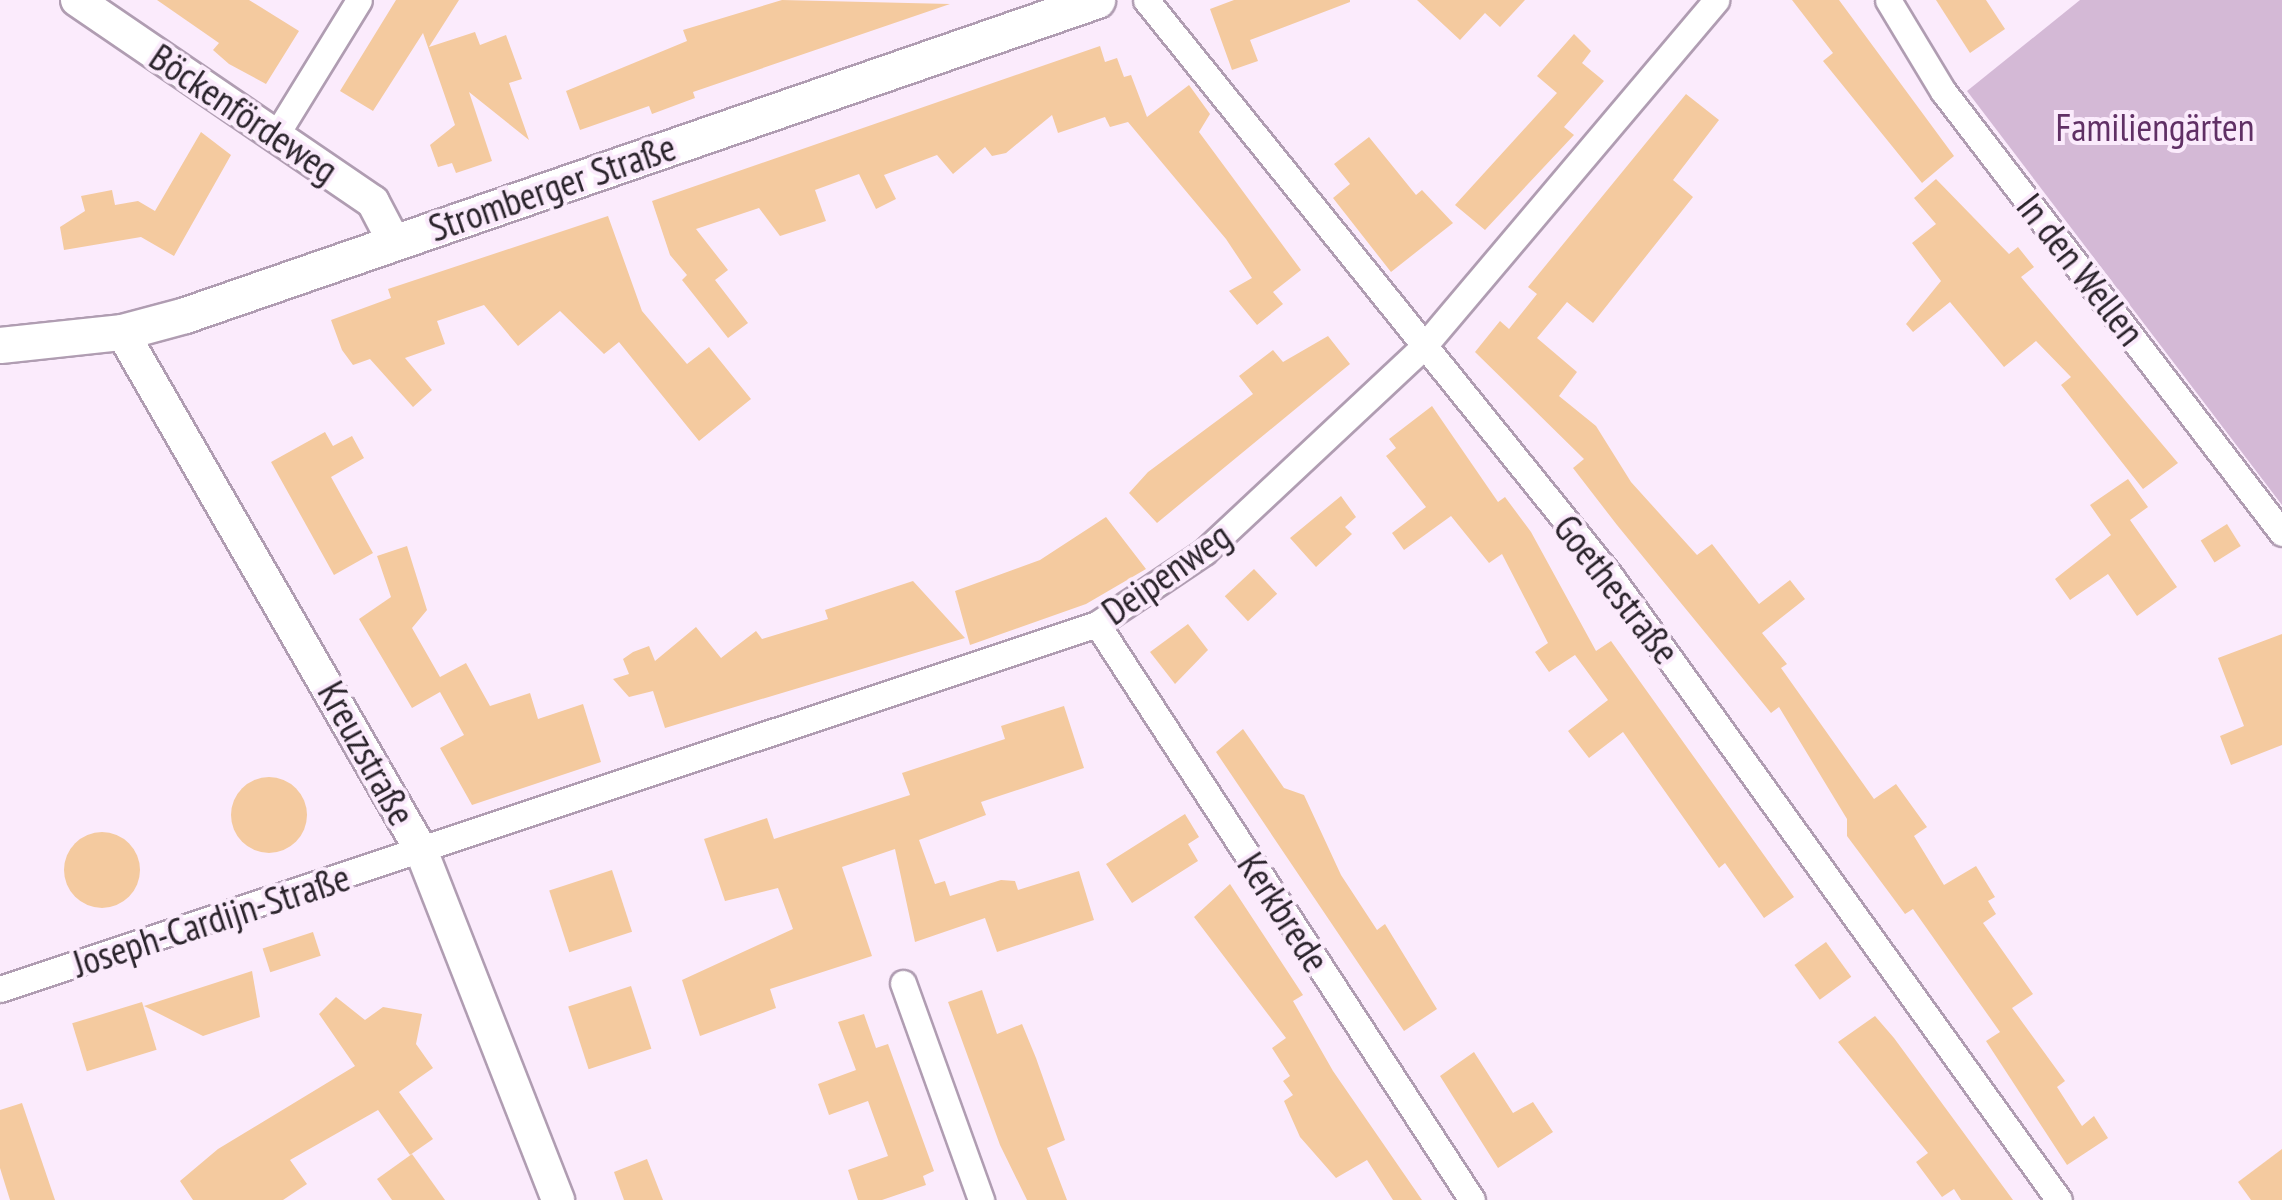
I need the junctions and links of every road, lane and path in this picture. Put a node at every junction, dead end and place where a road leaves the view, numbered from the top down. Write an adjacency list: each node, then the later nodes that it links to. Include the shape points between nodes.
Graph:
1 (76, 0): 7 (street, Böckenfördeweg)
2 (359, 0): 7 (street)
3 (1097, 0): 8 (main road, Stromberger Straße)
4 (1146, 0): 11 (street, Goethestraße)
5 (1716, 0): 11 (street, Deipenweg)
6 (1888, 0): 12 (street, In den Wellen, via 1943,91)
7 (276, 136): 8 (street, Böckenfördeweg, via 373,202)
8 (394, 242): 9 (main road, Stromberger Straße)
9 (122, 332): 10 (main road, Stromberger Straße); 14 (street, Kreuzstraße)
10 (0, 346)
11 (1424, 346): 13 (street, Deipenweg, via 1204,552); 20 (street, Goethestraße, via 1611,577 1798,828)
12 (2282, 532)
13 (1097, 624): 14 (street, Deipenweg); 19 (street, Kerkbrede)
14 (421, 850): 16 (street, Joseph-Cardijn-Straße); 17 (street, Kreuzstraße)
15 (903, 984): 18 (street)
16 (0, 989)
17 (558, 1200)
18 (982, 1200)
19 (1472, 1200)
20 (2059, 1200)

